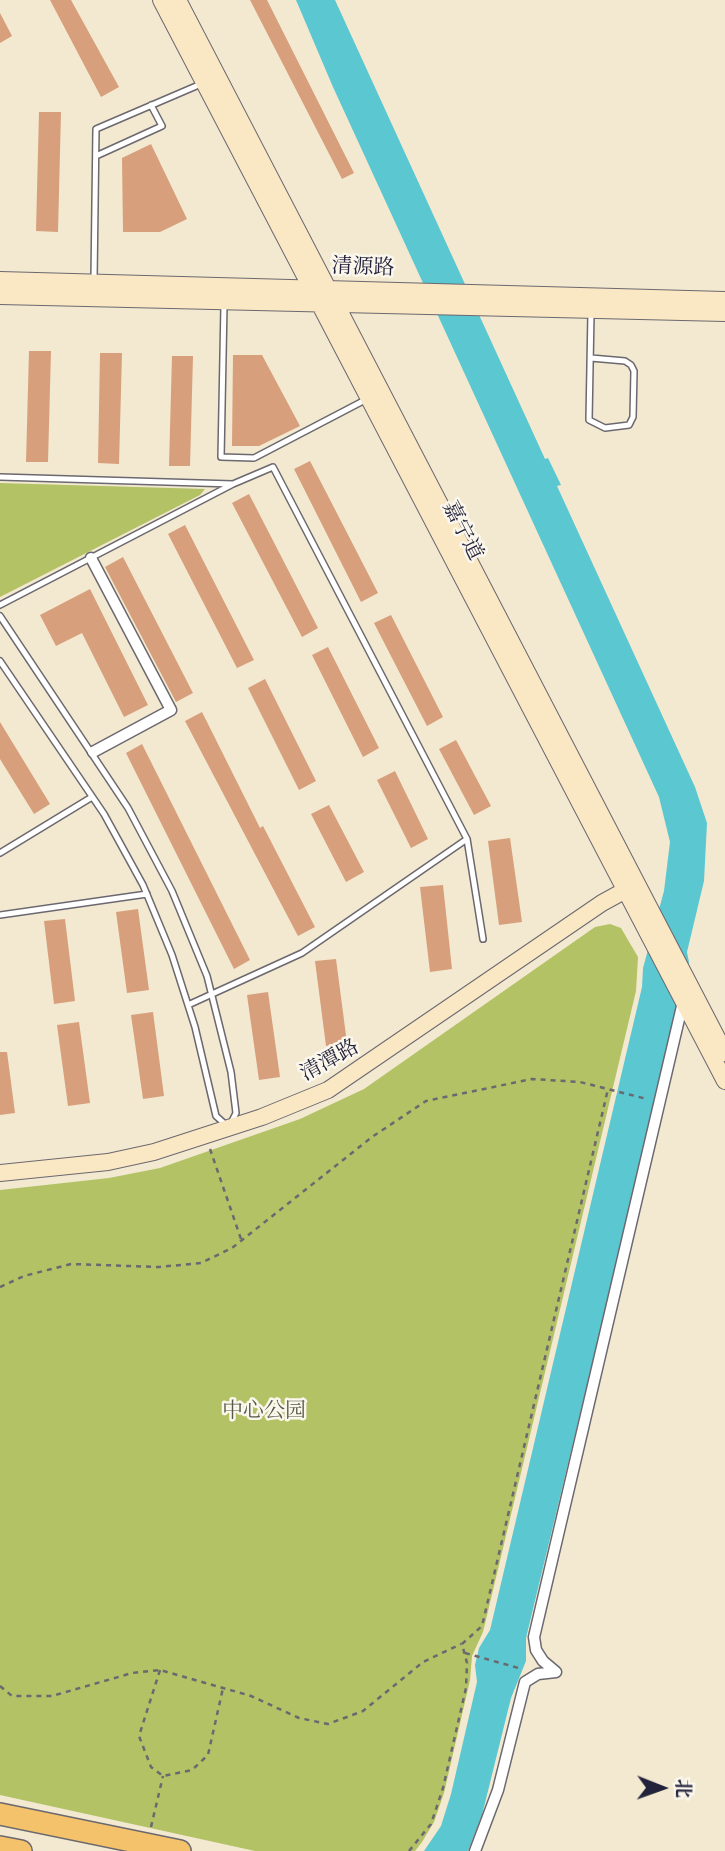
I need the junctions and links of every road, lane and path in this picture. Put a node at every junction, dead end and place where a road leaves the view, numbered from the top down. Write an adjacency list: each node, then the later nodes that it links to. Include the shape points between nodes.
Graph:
1 (161, 0): 3 (main road, 嘉宁道)
2 (178, 0): 9 (main road, 嘉宁道)
3 (204, 83): 4 (lane); 9 (main road, 嘉宁道)
4 (151, 105): 5 (lane, via 96,129); 5 (lane, via 162,126)
5 (96, 156): 7 (lane)
6 (0, 280): 7 (main road, 清源路)
7 (94, 282): 9 (main road, 清源路)
8 (0, 296): 12 (main road, 清源路)
9 (324, 296): 10 (main road, 清源路); 12 (main road, 清源路); 16 (main road, 嘉宁道); 27 (main road, 嘉宁道)
10 (489, 300): 11 (main road, 清源路); 13 (main road, 清源路)
11 (725, 300)
12 (224, 302): 16 (lane, via 221,457 254,458)
13 (592, 310): 14 (main road, 清源路); 15 (lane)
14 (725, 313)
15 (591, 358): 15 (lane, via 589,420 605,428 629,425 633,417 631,365)
16 (369, 398): 27 (main road, 嘉宁道)
17 (0, 477): 18 (lane)
18 (233, 484): 19 (lane); 25 (lane, via 273,467)
19 (91, 558): 20 (lane); 23 (street, via 171,710)
20 (0, 605)
21 (0, 616): 23 (lane)
22 (0, 661): 24 (lane)
23 (93, 752): 31 (lane, via 172,891)
24 (92, 797): 26 (lane); 28 (lane)
25 (467, 839): 30 (lane); 31 (lane, via 302,953)
26 (0, 853)
27 (631, 887): 32 (main road, 嘉宁道, via 644,930); 34 (main road, 嘉宁道, via 652,911); 38 (main road, 清潭路, via 360,1071 328,1090)
28 (147, 894): 29 (lane); 33 (lane)
29 (0, 915)
30 (483, 939)
31 (212, 995): 33 (lane); 38 (lane, via 231,1072 236,1113)
32 (684, 1002): 35 (main road, 嘉宁道); 37 (street)
33 (188, 1005): 38 (lane, via 216,1116)
34 (725, 1053)
35 (725, 1082)
36 (608, 1089): 37 (path); 41 (path, via 532,1079 426,1101 372,1137); 43 (path, via 482,1626)
37 (660, 1102): 46 (street, via 534,1637 536,1650 556,1672)
38 (229, 1128): 39 (main road, 清潭路)
39 (206, 1136): 40 (main road, 清潭路, via 108,1162); 41 (path)
40 (0, 1173)
41 (242, 1240): 42 (path, via 201,1263 71,1265)
42 (0, 1287)
43 (462, 1644): 44 (path); 48 (path, via 423,1662 363,1711 328,1724 299,1718)
44 (464, 1653): 46 (path); 55 (path, via 466,1688 443,1788 431,1824)
45 (160, 1670): 47 (path, via 132,1673 52,1696 12,1696); 48 (path); 49 (path, via 139,1736 151,1766)
46 (538, 1674): 56 (street, via 526,1682 498,1790)
47 (0, 1686)
48 (223, 1688): 49 (path, via 208,1755 192,1770)
49 (163, 1776): 51 (path)
50 (0, 1814): 51 (highway)
51 (147, 1844): 54 (highway)
52 (0, 1847): 53 (highway)
53 (21, 1851)
54 (180, 1851)
55 (410, 1851)
56 (475, 1851)

